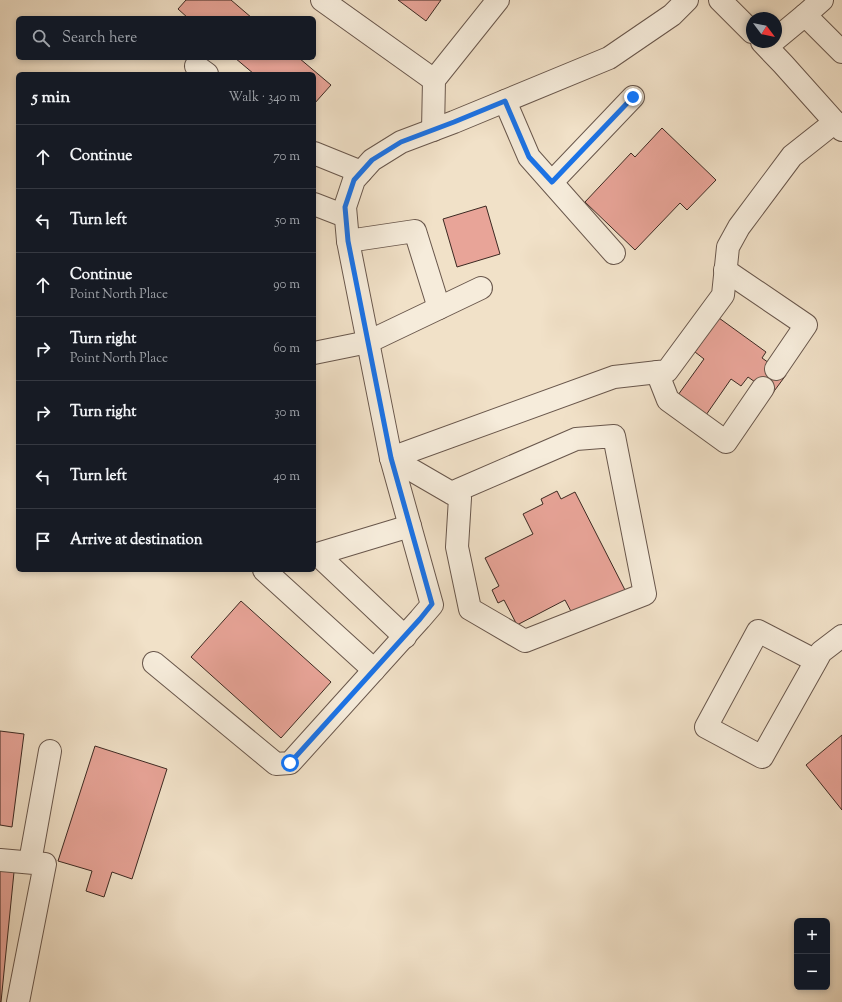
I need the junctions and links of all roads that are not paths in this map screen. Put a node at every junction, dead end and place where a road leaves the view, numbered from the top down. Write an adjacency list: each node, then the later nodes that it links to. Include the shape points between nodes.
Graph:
1 (322, 0): 11 (street)
2 (498, 0): 11 (street)
3 (687, 0): 13 (street, via 672,15 609,58)
4 (720, 0): 7 (street)
5 (822, 0): 6 (street)
6 (805, 15): 8 (street); 10 (street)
7 (746, 23)
8 (782, 30)
9 (772, 48): 14 (street)
10 (842, 52)
11 (434, 80): 15 (street)
12 (633, 97): 18 (street)
13 (505, 101): 15 (street); 18 (street, via 529,157)
14 (838, 126): 23 (street, via 792,156 739,227 728,247)
15 (433, 130): 17 (street, via 401,142 372,160)
16 (316, 154): 17 (street)
17 (361, 172): 20 (street, via 354,180 345,207)
18 (552, 182): 22 (street)
19 (316, 205): 20 (street)
20 (346, 216): 21 (street)
21 (348, 241): 25 (street, via 415,231); 26 (street)
22 (614, 253)
23 (725, 270): 28 (street, via 806,325); 29 (street, via 722,295 667,371)
24 (481, 288): 25 (street)
25 (440, 308): 26 (street)
26 (368, 342): 27 (street); 31 (street)
27 (316, 353)
28 (776, 368)
29 (657, 372): 30 (street, via 668,400 726,442); 31 (street, via 614,377)
30 (763, 388)
31 (391, 458): 32 (street); 33 (street)
32 (451, 493): 32 (street, via 460,498 458,547 470,609 525,641 645,594 614,436 576,439)
33 (410, 526): 34 (street); 37 (street, via 432,604)
34 (316, 554)
35 (316, 555): 37 (street)
36 (266, 572): 41 (street)
37 (404, 636): 41 (street)
38 (842, 636): 39 (street, via 821,652)
39 (816, 661): 39 (street, via 762,757 706,727 758,631)
40 (154, 663): 41 (street, via 276,764 290,763)
41 (374, 670)
42 (50, 752): 44 (street)
43 (0, 860): 44 (street)
44 (30, 862): 45 (street, via 45,864)
45 (18, 1002)

